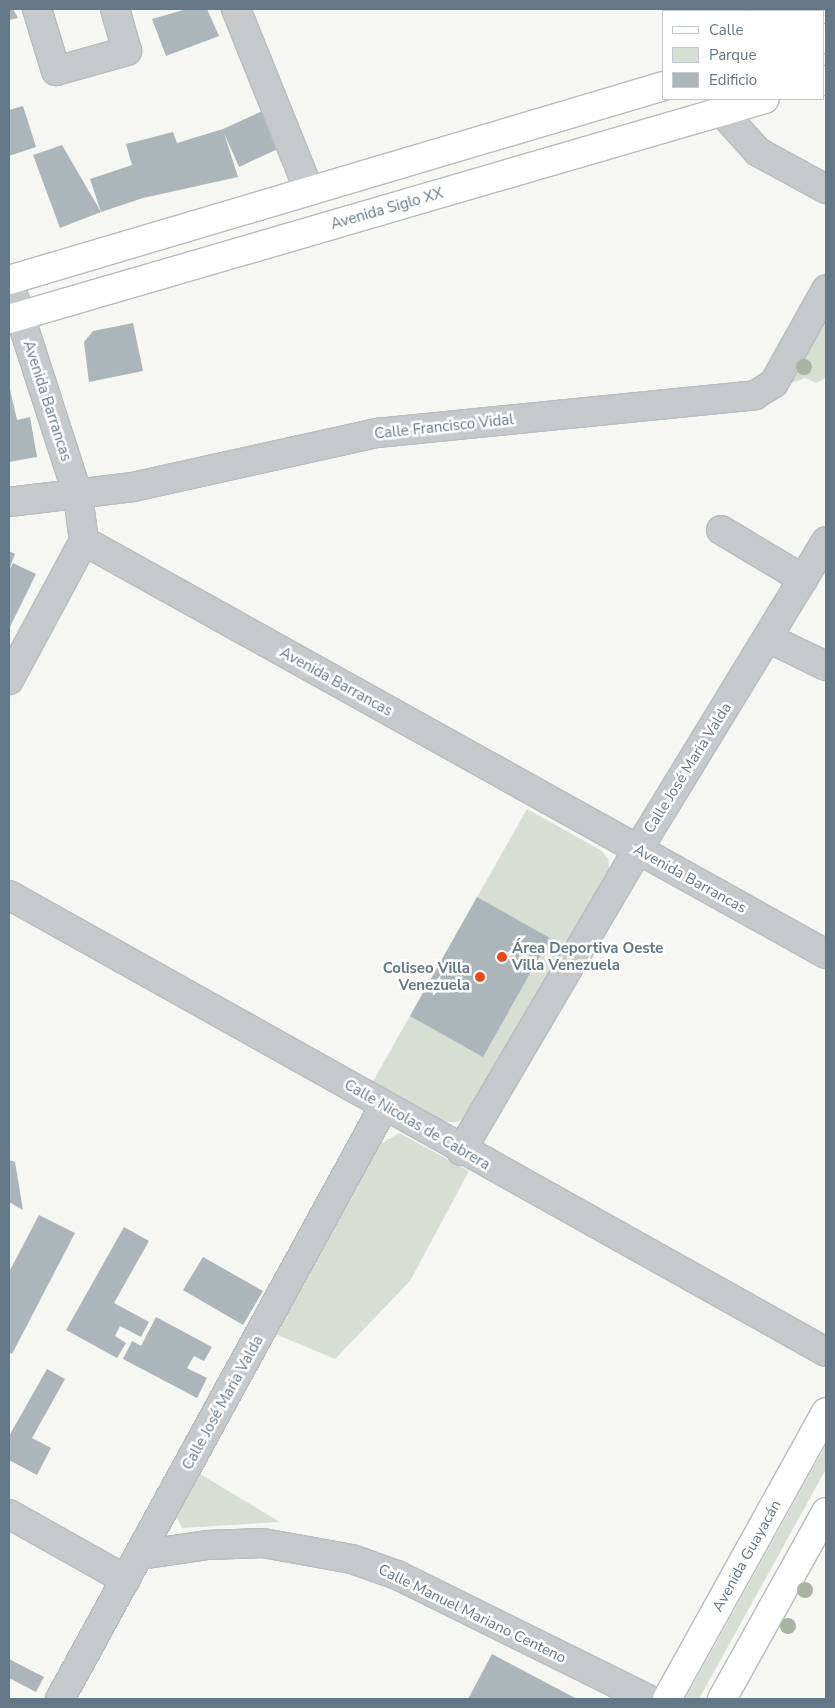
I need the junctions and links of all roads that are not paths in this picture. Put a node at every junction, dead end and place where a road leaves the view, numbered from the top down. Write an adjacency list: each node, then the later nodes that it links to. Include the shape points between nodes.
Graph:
1 (37, 9): 2 (street, via 56,71 127,51)
2 (115, 9)
3 (236, 9): 8 (street)
4 (662, 87): 8 (main road)
5 (758, 100): 6 (main road, Avenida Siglo XX)
6 (721, 105): 7 (street, via 758,152); 11 (main road, Avenida Siglo XX)
7 (826, 189)
8 (309, 191): 9 (main road)
9 (9, 281): 11 (street, Avenida Barrancas)
10 (826, 290): 12 (street, Calle Francisco Vidal, via 774,383 755,396 377,433)
11 (14, 317): 12 (street, Avenida Barrancas)
12 (78, 496): 13 (street, Calle Francisco Vidal); 15 (street, Avenida Barrancas)
13 (9, 502)
14 (721, 530): 17 (street)
15 (84, 541): 20 (street); 21 (street, Avenida Barrancas)
16 (826, 541): 17 (street, Calle José Maria Valda)
17 (804, 579): 18 (street, Calle José Maria Valda)
18 (768, 638): 19 (street); 21 (street, Calle José Maria Valda)
19 (826, 666)
20 (9, 680)
21 (637, 850): 23 (street, Avenida Barrancas); 25 (street, Calle José Maria Valda)
22 (9, 895): 24 (street, Calle Nicolas de Cabrera)
23 (826, 954)
24 (384, 1106): 25 (street, Calle Nicolas de Cabrera); 30 (street, Calle José Maria Valda)
25 (461, 1151): 26 (street, Calle Nicolas de Cabrera)
26 (826, 1352)
27 (826, 1412): 34 (main road, Avenida Guayacán)
28 (826, 1512): 35 (main road)
29 (9, 1514): 31 (street)
30 (140, 1556): 31 (street, Calle José Maria Valda); 33 (street, Calle Manuel Mariano Centeno, via 208,1545 262,1543 352,1559 397,1575)
31 (126, 1580): 32 (street, Calle José Maria Valda)
32 (60, 1699)
33 (648, 1699)
34 (668, 1699)
35 (722, 1699)

